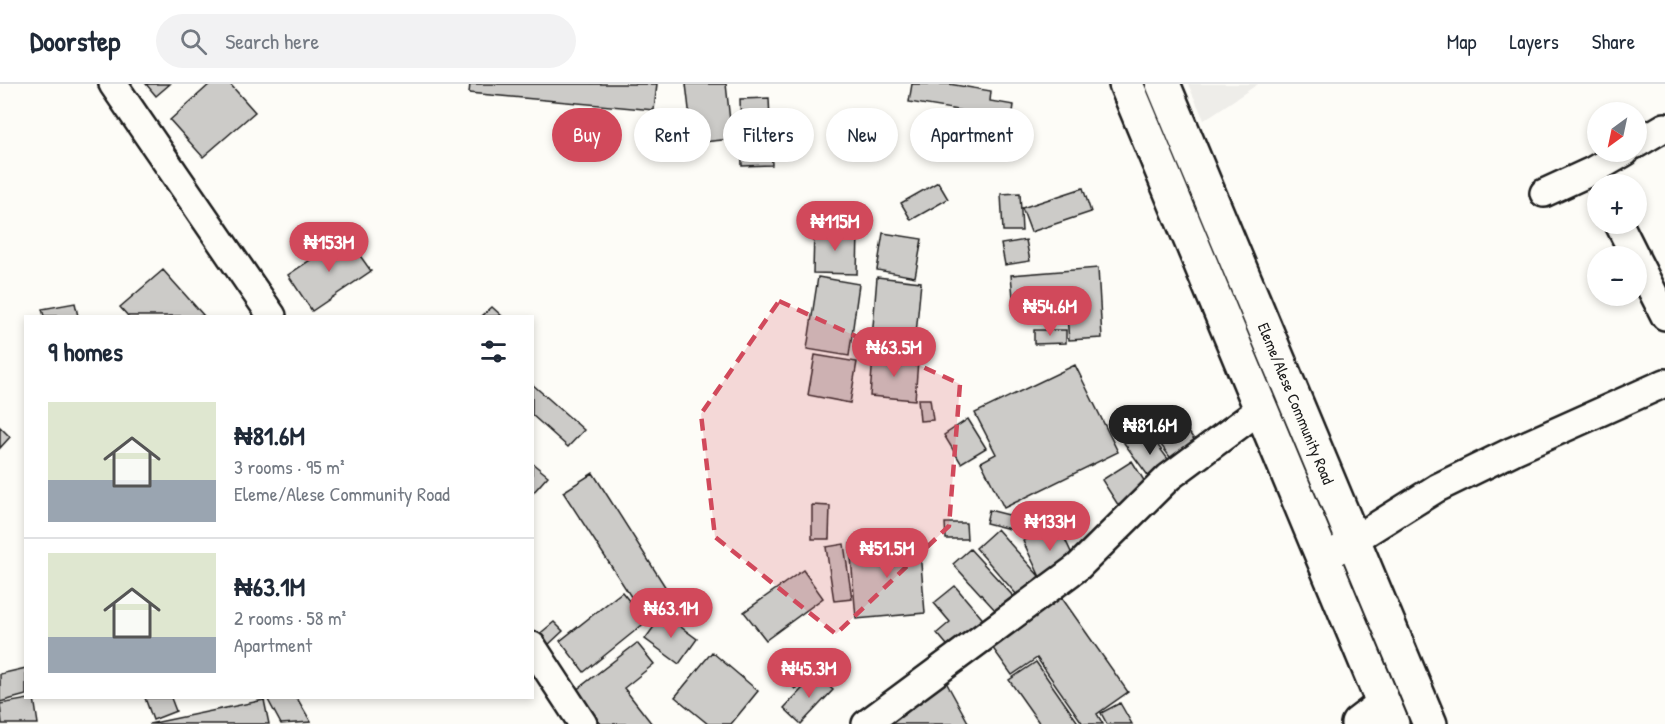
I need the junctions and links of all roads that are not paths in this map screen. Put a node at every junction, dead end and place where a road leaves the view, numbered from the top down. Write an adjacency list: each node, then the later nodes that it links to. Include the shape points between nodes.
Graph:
1 (113, 84): 11 (street)
2 (1126, 84): 14 (main road)
3 (1163, 84): 15 (main road, Eleme/Alese Community Road)
4 (1665, 127): 5 (street)
5 (1647, 138)
6 (1614, 162): 7 (street)
7 (1600, 174)
8 (1587, 181): 9 (street)
9 (1544, 194)
10 (1647, 280): 12 (street)
11 (271, 315)
12 (1665, 316)
13 (1665, 383): 15 (street, via 1437,488)
14 (1262, 408): 16 (main road); 20 (street, via 1169,477 1077,567)
15 (1354, 539): 16 (street); 21 (main road, Eleme/Alese Community Road)
16 (1323, 560): 18 (main road)
17 (534, 649): 19 (street)
18 (1378, 718)
19 (583, 724)
20 (866, 724)
21 (1430, 724)

